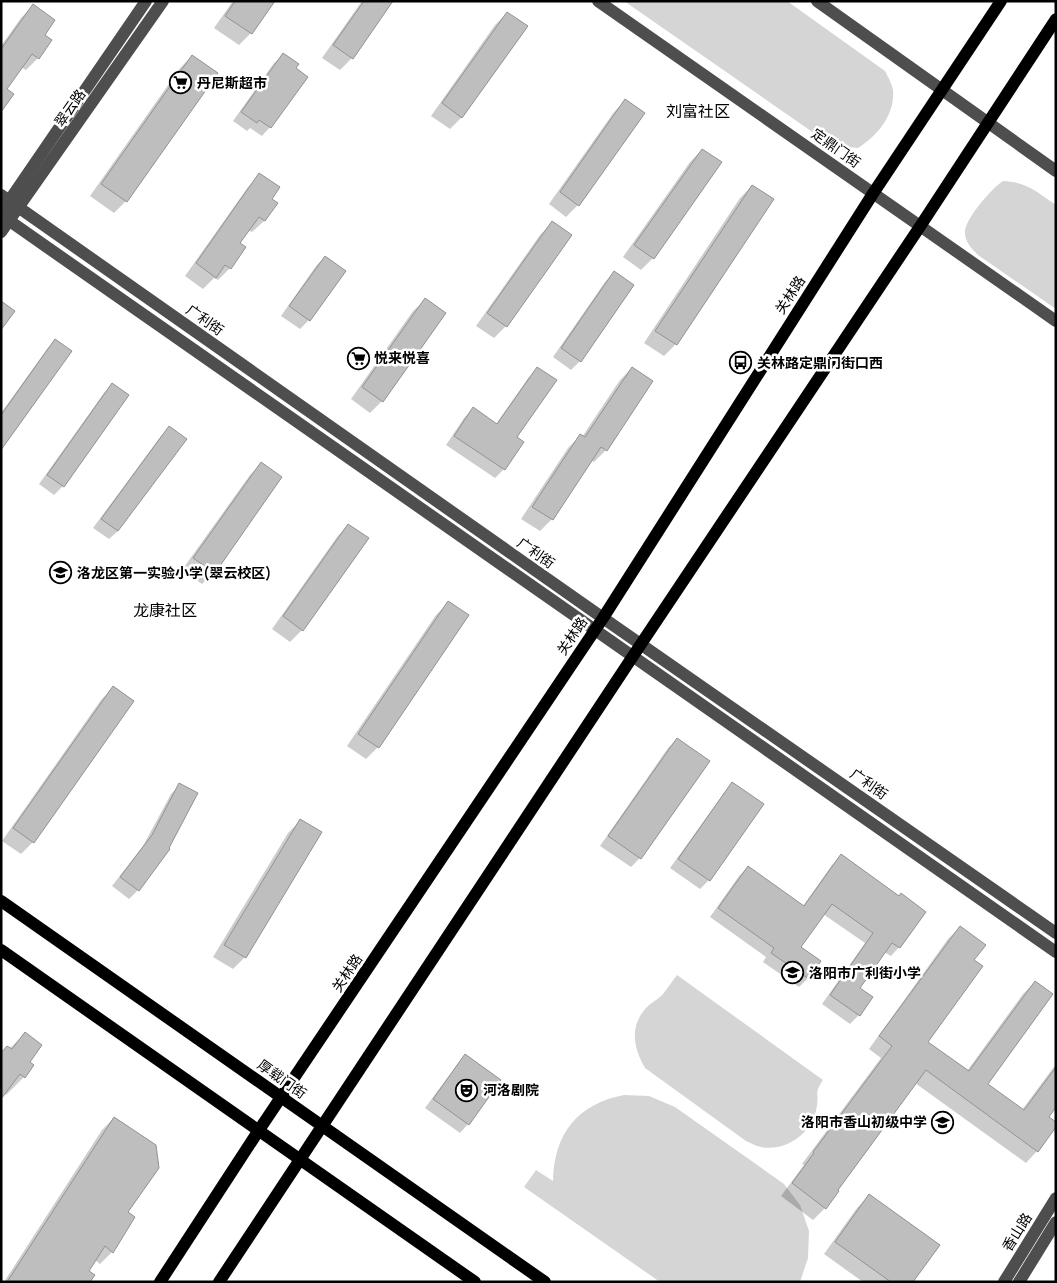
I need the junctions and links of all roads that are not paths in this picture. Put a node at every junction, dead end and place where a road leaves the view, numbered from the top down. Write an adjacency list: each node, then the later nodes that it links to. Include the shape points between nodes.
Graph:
1 (146, 1): 11 (street, 翠云路)
2 (163, 1): 11 (street, 翠云路)
3 (598, 1): 10 (street, 定鼎门街)
4 (817, 1): 7 (street)
5 (1001, 1): 7 (main road, 关林路)
6 (1056, 19): 8 (main road)
7 (942, 90): 8 (street); 10 (main road, 关林路)
8 (988, 123): 9 (street); 13 (main road)
9 (1056, 171)
10 (874, 192): 13 (street, 定鼎门街); 16 (main road, 关林路)
11 (9, 201): 12 (street, 翠云路); 16 (street, 广利街)
12 (4, 216): 14 (street, 翠云路); 17 (street)
13 (920, 226): 15 (street, 定鼎门街); 18 (main road)
14 (1, 232)
15 (1056, 321)
16 (602, 618): 17 (main road, 关林路); 18 (street, 广利街)
17 (595, 630): 19 (street); 24 (main road, 关林路)
18 (641, 644): 19 (main road); 21 (street, 广利街)
19 (633, 656): 23 (street); 25 (main road)
20 (1, 902): 24 (main road, 厚载门街)
21 (1056, 933)
22 (1, 950): 26 (main road)
23 (1056, 952)
24 (282, 1097): 25 (main road, 厚载门街); 26 (main road, 关林路)
25 (323, 1126): 27 (main road); 34 (main road, 厚载门街)
26 (259, 1130): 27 (main road); 31 (main road, 关林路)
27 (300, 1160): 32 (main road); 33 (main road)
28 (1056, 1198): 35 (street, 香山路)
29 (1056, 1222): 30 (street, 香山路)
30 (1052, 1238): 36 (street, 香山路)
31 (160, 1282)
32 (219, 1282)
33 (475, 1282)
34 (545, 1282)
35 (1004, 1282)
36 (1019, 1282)

